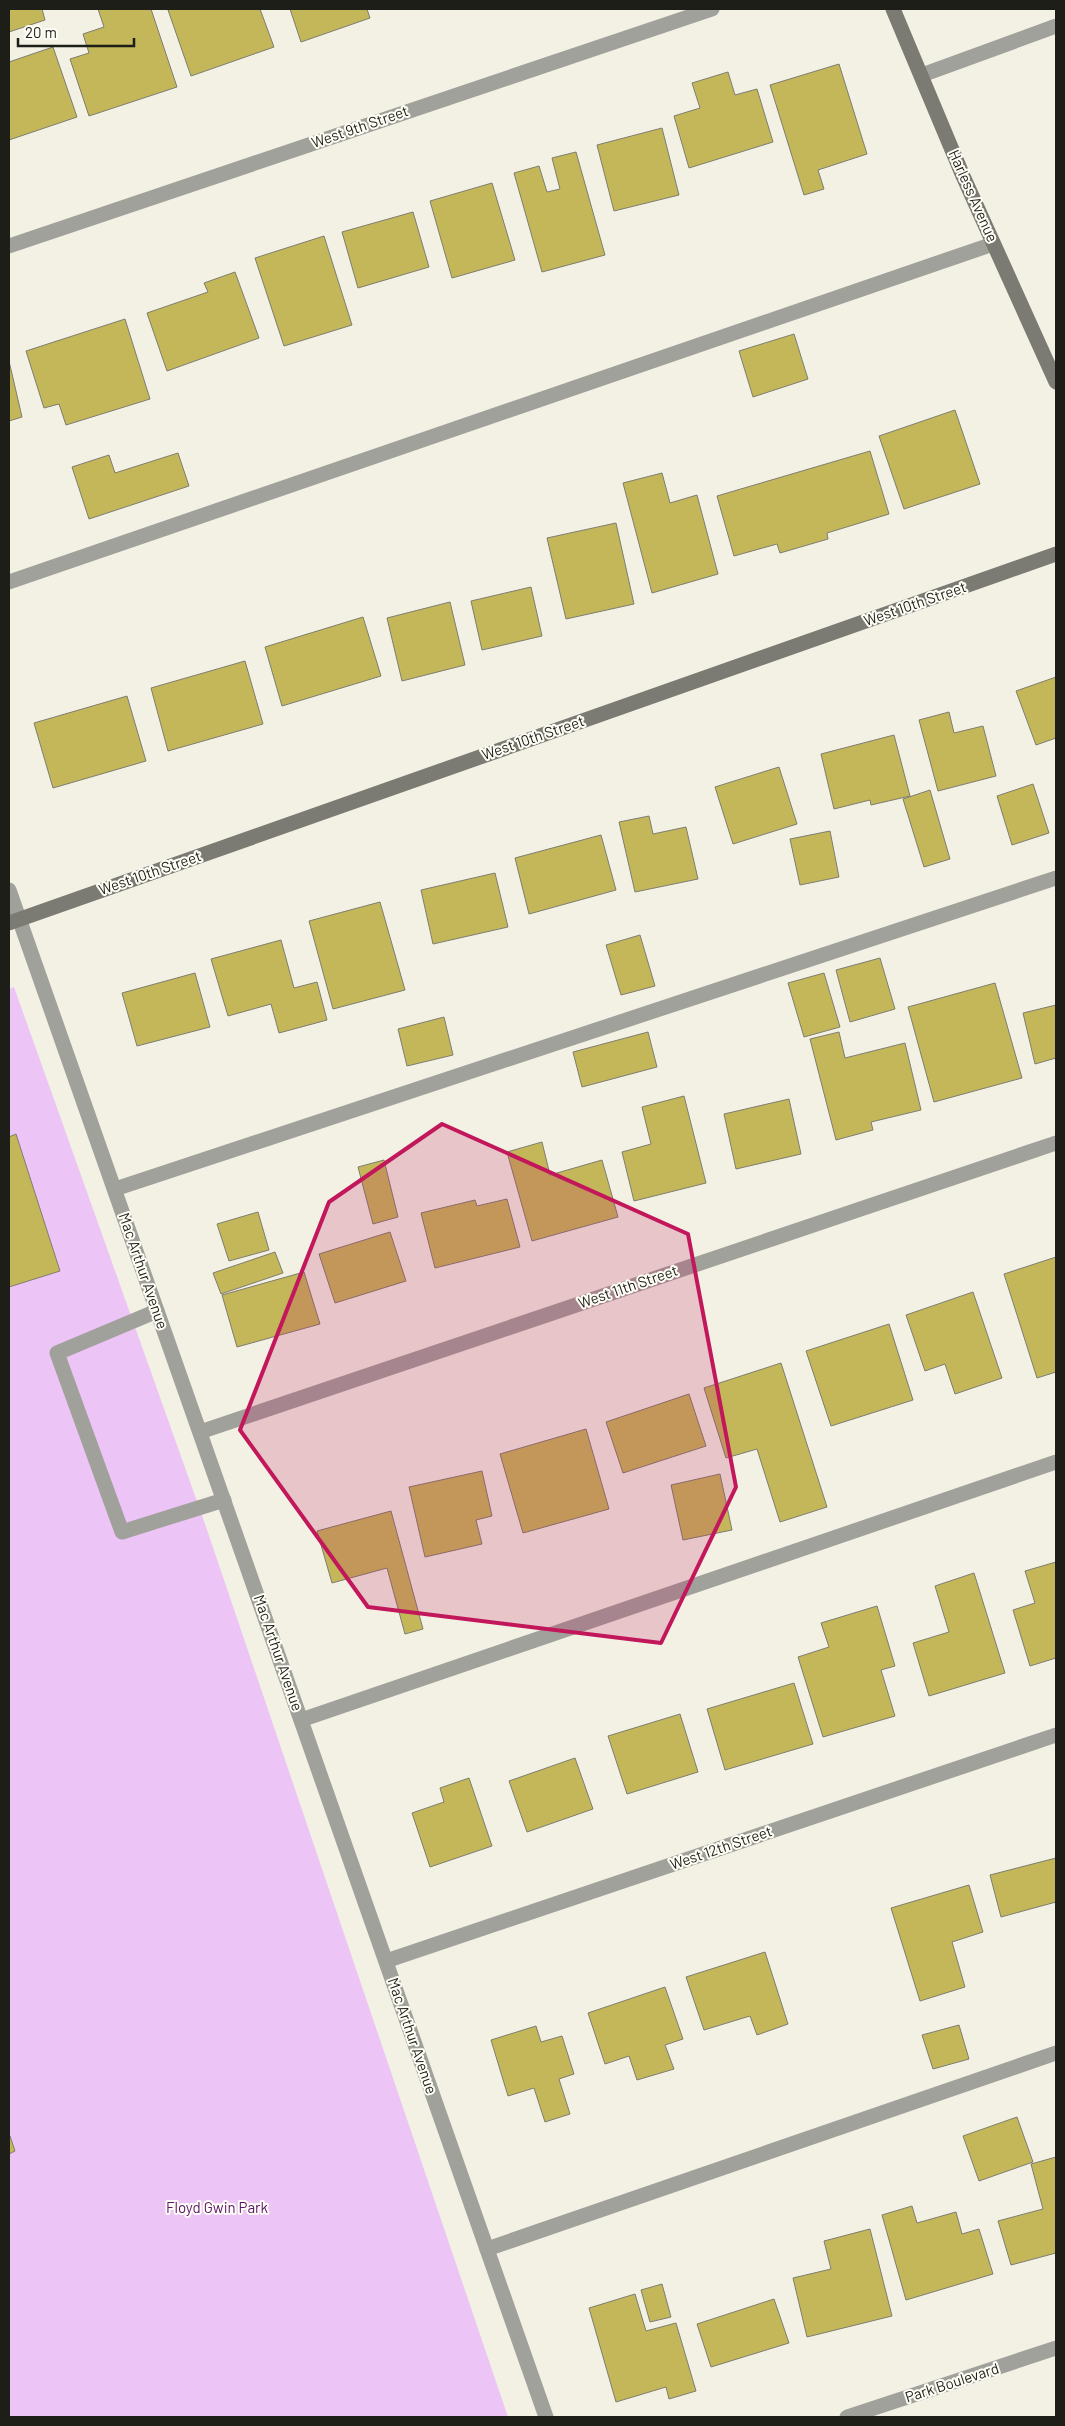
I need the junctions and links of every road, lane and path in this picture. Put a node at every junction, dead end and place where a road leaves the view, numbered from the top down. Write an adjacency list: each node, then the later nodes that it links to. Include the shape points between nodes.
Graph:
1 (712, 9): 6 (street, West 9th Street)
2 (893, 9): 4 (street, Harless Avenue)
3 (1056, 26): 4 (street)
4 (922, 75): 5 (street, Harless Avenue)
5 (993, 244): 7 (street, Harless Avenue); 9 (street)
6 (9, 246)
7 (1056, 382)
8 (1056, 554): 12 (street, West 10th Street)
9 (9, 582)
10 (1056, 878): 14 (street)
11 (9, 890): 12 (street, Mac Arthur Avenue)
12 (14, 921): 14 (street, Mac Arthur Avenue)
13 (1056, 1142): 16 (street, West 11th Street)
14 (114, 1189): 15 (street, Mac Arthur Avenue)
15 (157, 1311): 16 (street, Mac Arthur Avenue); 18 (street, via 57,1353 122,1532)
16 (200, 1432): 18 (street, Mac Arthur Avenue)
17 (1056, 1462): 19 (street)
18 (224, 1500): 19 (street, Mac Arthur Avenue)
19 (301, 1720): 21 (street, Mac Arthur Avenue)
20 (1056, 1735): 21 (street, West 12th Street)
21 (386, 1961): 23 (street, Mac Arthur Avenue)
22 (1056, 2053): 23 (street)
23 (487, 2249): 25 (street, Mac Arthur Avenue)
24 (1056, 2348): 26 (street, Park Boulevard)
25 (546, 2417)
26 (847, 2417)

